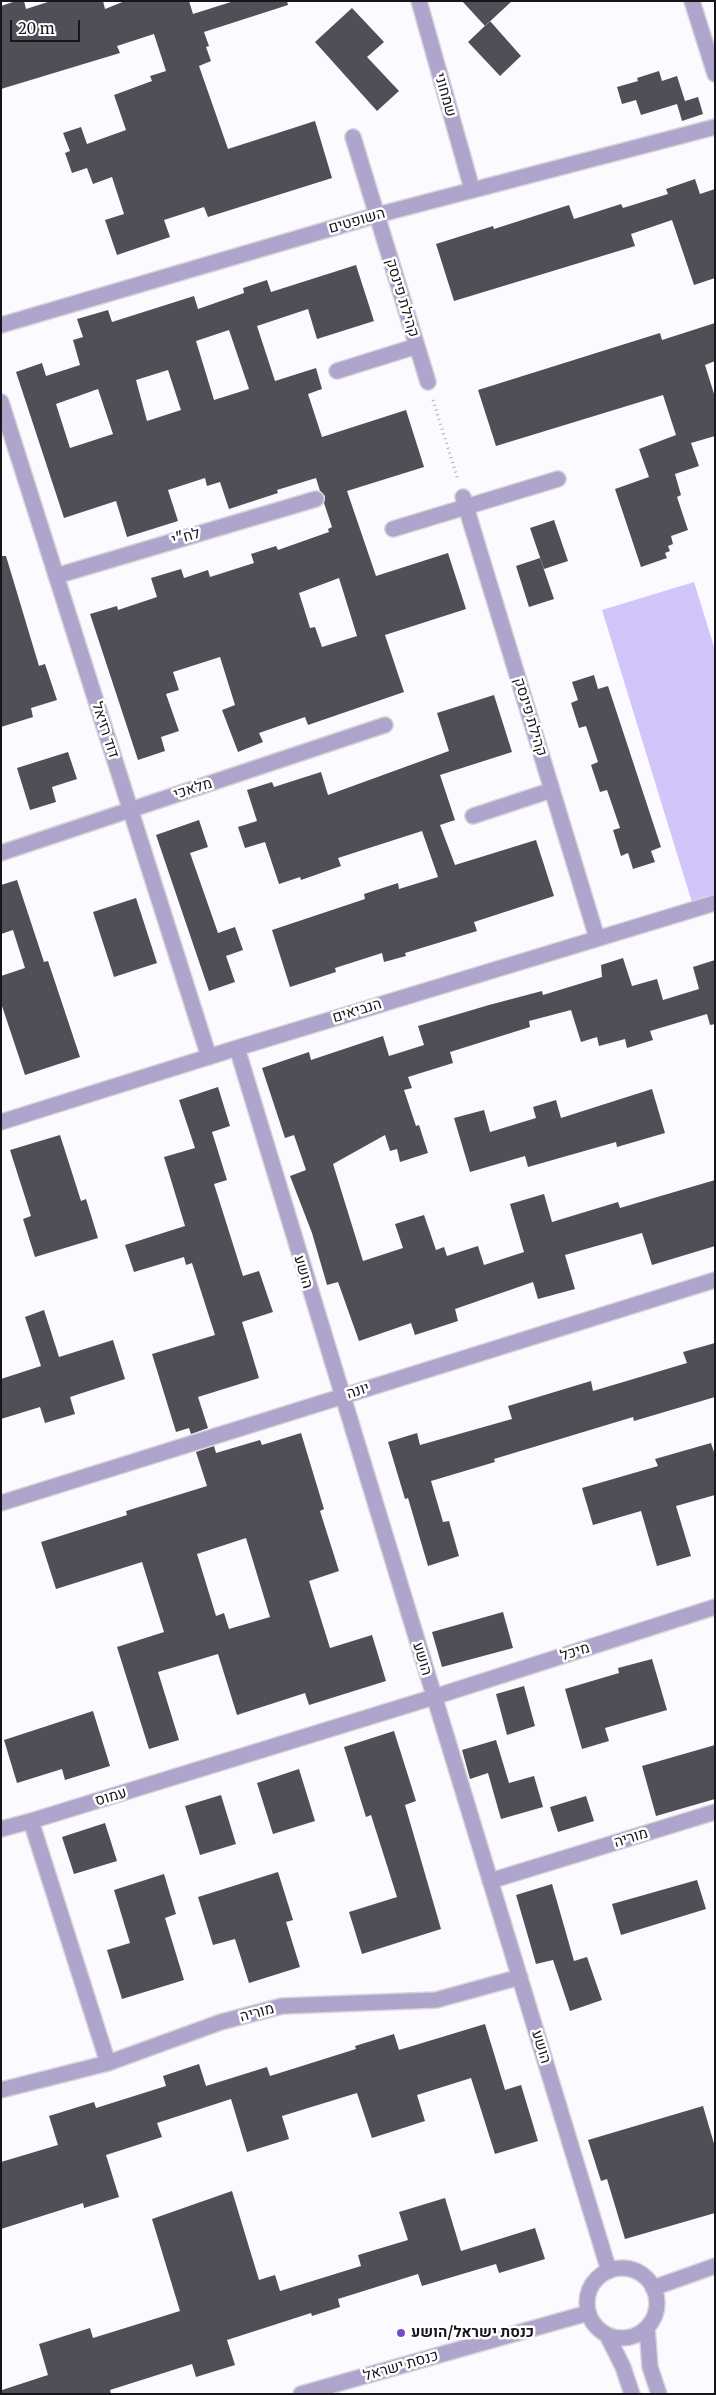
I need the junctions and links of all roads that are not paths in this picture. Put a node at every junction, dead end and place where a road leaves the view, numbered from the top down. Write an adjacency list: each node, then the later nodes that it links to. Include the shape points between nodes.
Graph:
1 (419, 1): 6 (street, שמחוני)
2 (692, 1): 3 (street)
3 (715, 74)
4 (715, 127): 6 (street, השופטים)
5 (353, 137): 7 (street, קהילת פינסק)
6 (472, 189): 7 (street, השופטים)
7 (377, 215): 8 (street, השופטים); 9 (street, קהילת פינסק)
8 (1, 325)
9 (416, 346): 10 (street); 11 (street, קהילת פינסק)
10 (337, 371)
11 (428, 382)
12 (1, 402): 17 (street, דוד רזיאל)
13 (558, 479): 15 (street)
14 (316, 499): 17 (street, לח"י)
15 (464, 502): 16 (street); 19 (street, קהילת פינסק)
16 (393, 529)
17 (56, 576): 20 (street, דוד רזיאל)
18 (385, 725): 20 (street, מלאכי)
19 (552, 790): 21 (street); 24 (street, קהילת פינסק)
20 (130, 810): 22 (street, מלאכי); 26 (street, דוד רזיאל)
21 (473, 816)
22 (1, 852)
23 (715, 903): 24 (street, הנביאים)
24 (597, 938): 25 (street, הנביאים)
25 (237, 1048): 26 (street, הנביאים); 29 (street, הושע)
26 (209, 1057): 27 (street, הנביאים)
27 (1, 1122)
28 (715, 1280): 29 (street, יונה)
29 (340, 1396): 30 (street, יונה); 32 (street, הושע)
30 (1, 1503)
31 (715, 1607): 32 (street, מיכל)
32 (434, 1697): 34 (street, עמוס); 36 (street, הושע)
33 (715, 1812): 36 (street, מוריה)
34 (31, 1821): 35 (street, עמוס); 38 (street)
35 (1, 1829)
36 (490, 1881): 37 (street, הושע)
37 (520, 1977): 38 (street, מוריה, via 436,2000 282,2006 221,2022); 41 (street, הושע)
38 (108, 2063): 39 (street, מוריה)
39 (1, 2090)
40 (715, 2266): 42 (street)
41 (609, 2271): 42 (street, via 629,2269 647,2279); 43 (street, via 593,2284 588,2293)
42 (653, 2288): 44 (street, via 657,2309)
43 (588, 2313): 45 (street, via 592,2322); 46 (street, כנסת ישראל)
44 (647, 2328): 45 (street, via 628,2338); 48 (street, via 650,2367)
45 (606, 2335): 47 (street, via 623,2367)
46 (301, 2394)
47 (632, 2394)
48 (659, 2394)

